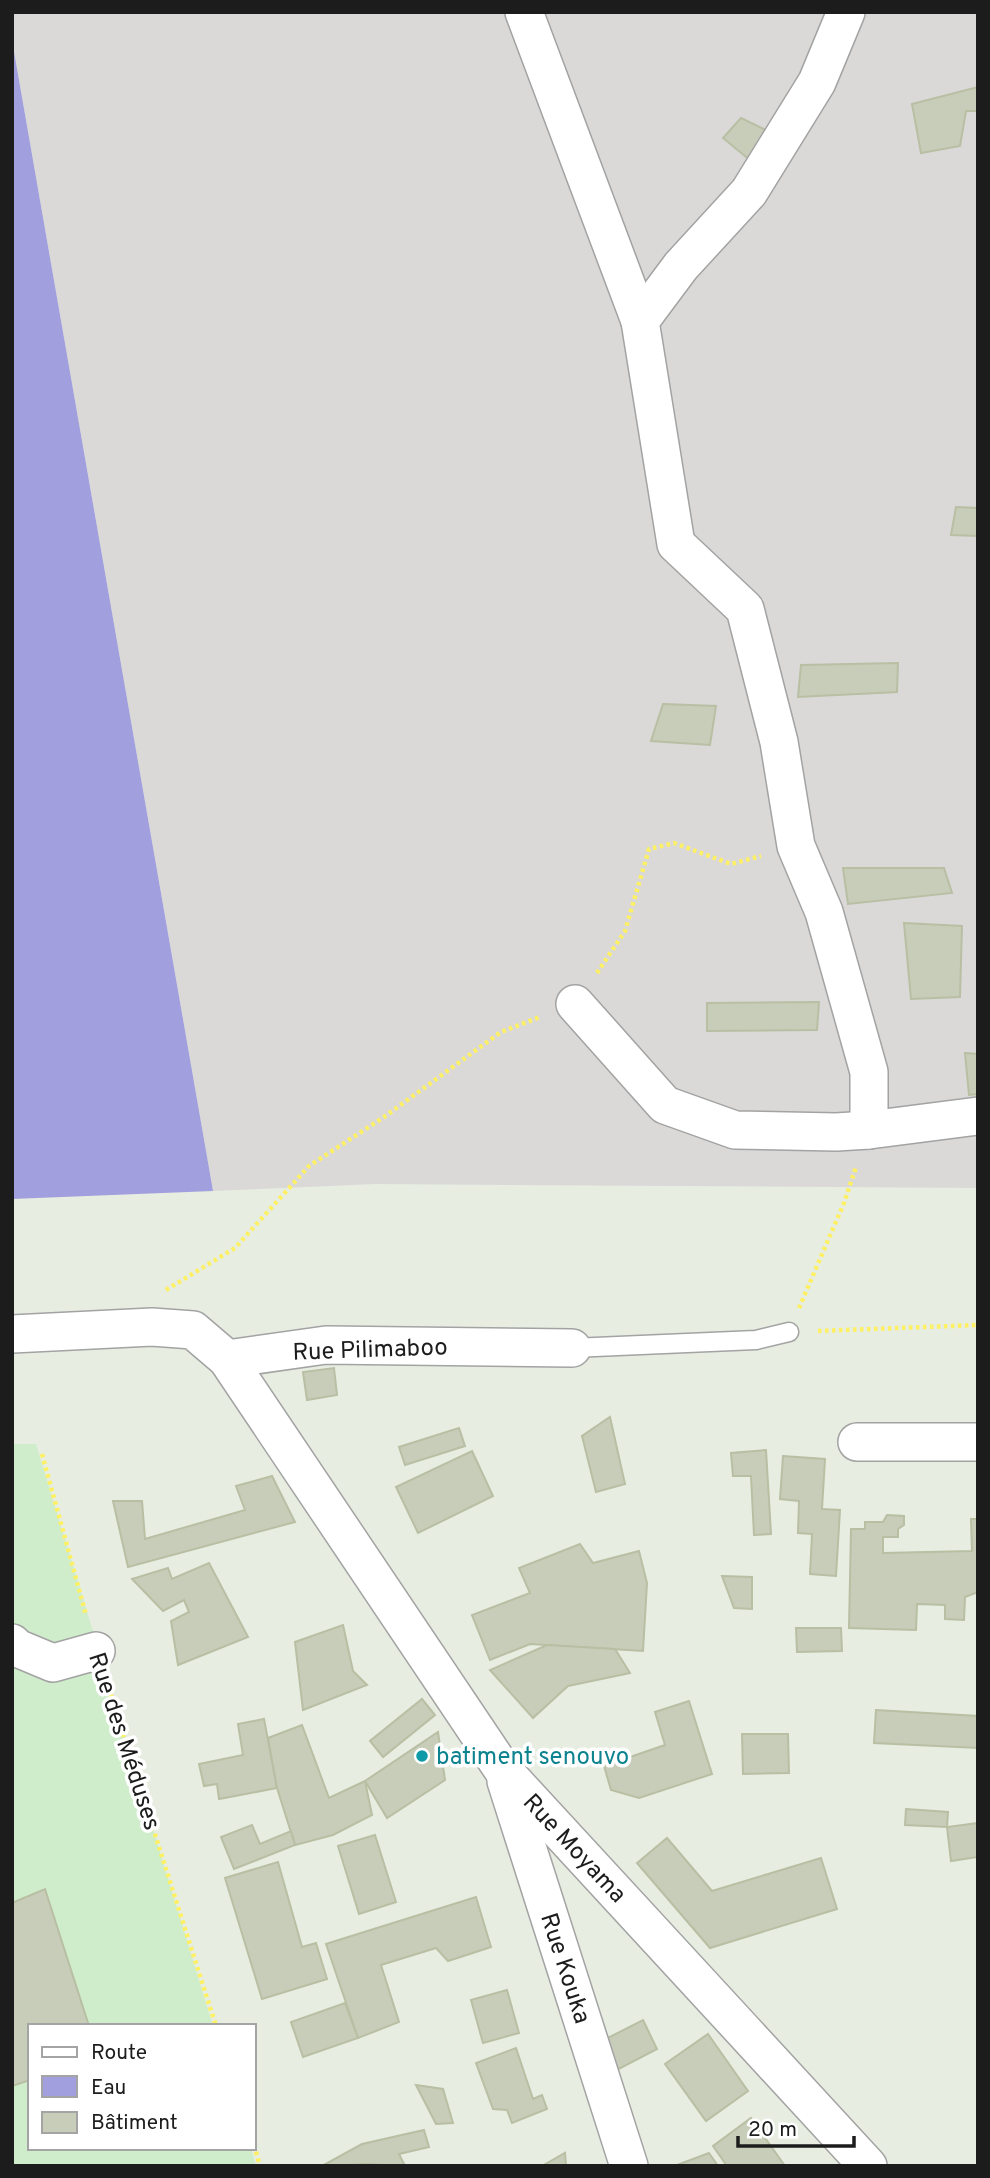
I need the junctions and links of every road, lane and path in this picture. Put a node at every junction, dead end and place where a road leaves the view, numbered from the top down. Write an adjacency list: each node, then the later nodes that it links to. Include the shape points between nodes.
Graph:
1 (524, 12): 3 (street)
2 (846, 12): 3 (street, via 817,82 749,192 681,267)
3 (640, 321): 4 (street, via 676,544 745,609 779,743)
4 (796, 846): 5 (path, via 732,864 674,843 649,849 625,930); 7 (street, via 824,912 869,1072)
5 (575, 1004): 7 (street, via 665,1105 735,1130); 8 (path, via 501,1032 309,1166 235,1248)
6 (978, 1116): 7 (street)
7 (869, 1130): 10 (path, via 845,1203)
8 (164, 1292)
9 (978, 1325): 10 (path)
10 (789, 1332): 12 (lane, via 756,1340)
11 (12, 1334): 13 (street, via 152,1327 193,1330)
12 (572, 1348): 13 (street, Rue Pilimaboo, via 326,1346)
13 (227, 1359): 19 (street, Rue Moyama)
14 (857, 1442): 15 (street)
15 (978, 1442)
16 (42, 1454): 18 (path, Rue des Méduses)
17 (12, 1643): 18 (street, via 53,1662)
18 (96, 1650): 20 (path, Rue des Méduses)
19 (503, 1770): 21 (street, Rue Kouka); 22 (street, Rue Moyama)
20 (215, 2024)
21 (629, 2166)
22 (868, 2166)

